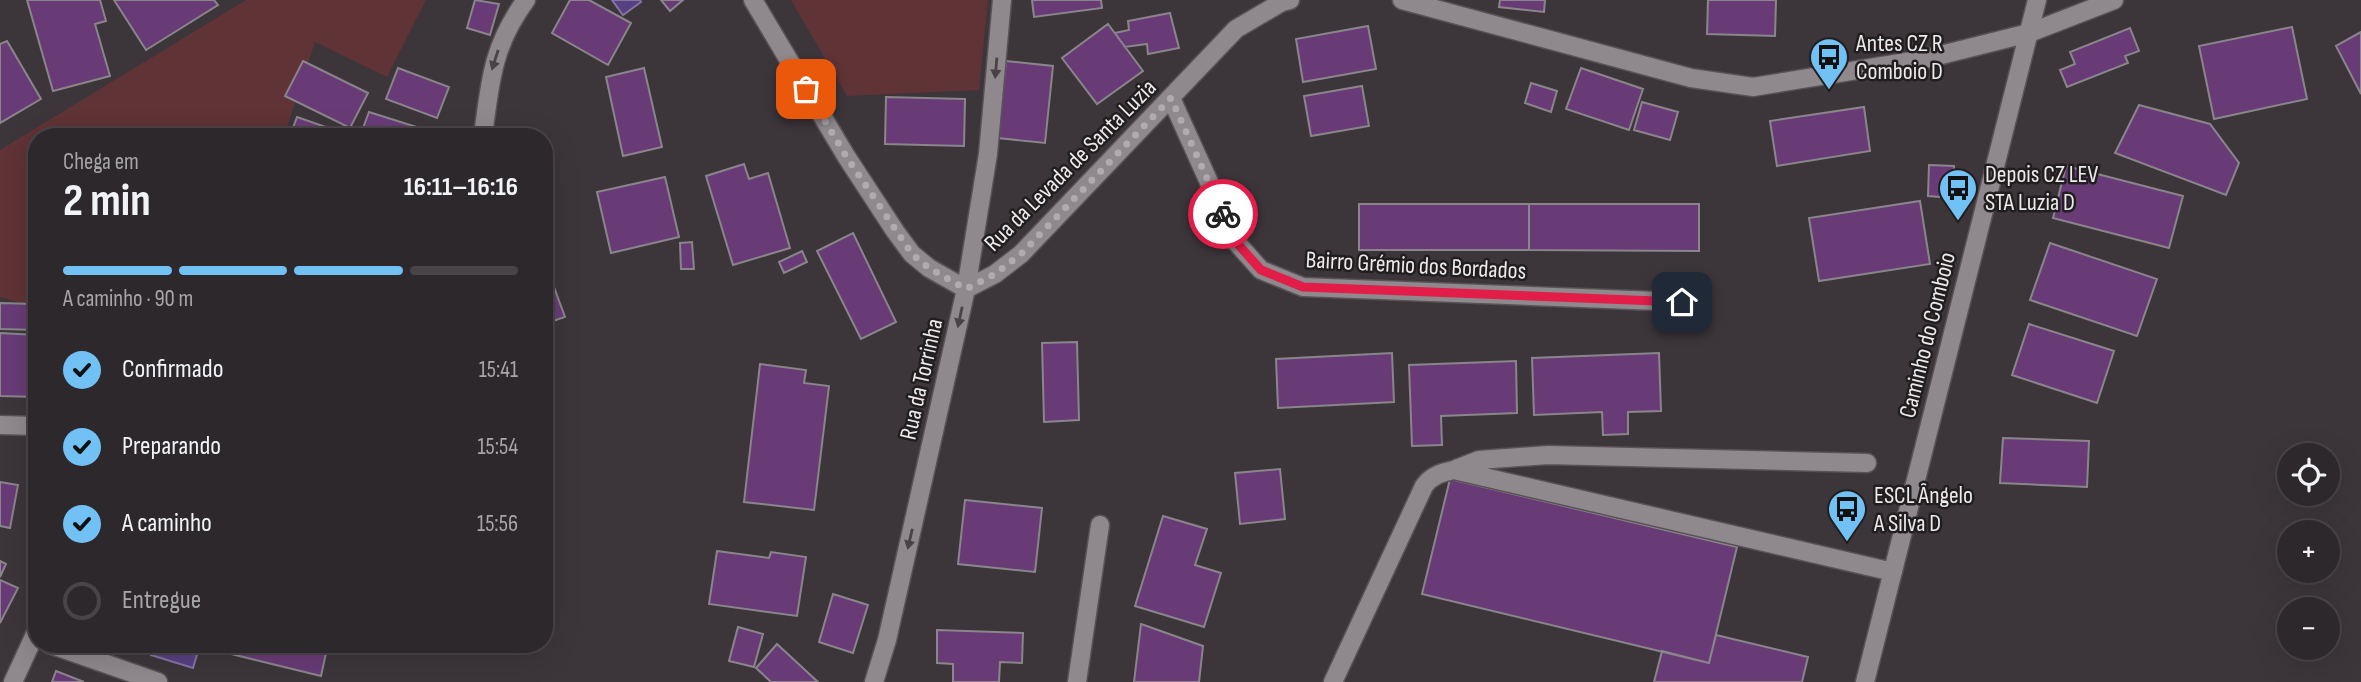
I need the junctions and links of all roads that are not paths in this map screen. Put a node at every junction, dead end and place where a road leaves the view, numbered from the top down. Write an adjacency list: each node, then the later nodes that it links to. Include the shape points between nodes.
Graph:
1 (526, 0): 10 (street, one-way to 10, via 496,58)
2 (753, 0): 11 (street, via 895,231 929,268)
3 (1002, 0): 11 (street, Rua da Torrinha, one-way to 11, via 988,154)
4 (1290, 0): 9 (street, Rua da Levada de Santa Luzia, via 1236,29)
5 (1402, 0): 8 (street, via 1691,78 1753,87 1925,59)
6 (2037, 0): 8 (street, Caminho do Comboio)
7 (2114, 0): 8 (street)
8 (2029, 33): 18 (street, Caminho do Comboio)
9 (1171, 98): 11 (street, Rua da Levada de Santa Luzia, via 1021,254); 12 (street, Bairro Grémio dos Bordados, via 1236,242 1261,270 1303,287)
10 (484, 128)
11 (966, 289): 23 (street, Rua da Torrinha, one-way to 23)
12 (1682, 302)
13 (0, 425): 14 (street)
14 (28, 426)
15 (1867, 463): 16 (street, via 1548,455 1479,460)
16 (1454, 470): 18 (street); 25 (street, via 1438,474 1424,486)
17 (1100, 525): 24 (street)
18 (1892, 572): 26 (street, Caminho do Comboio)
19 (30, 653): 21 (street)
20 (80, 653): 22 (street)
21 (13, 682)
22 (158, 682)
23 (874, 682)
24 (1077, 682)
25 (1333, 682)
26 (1865, 682)

